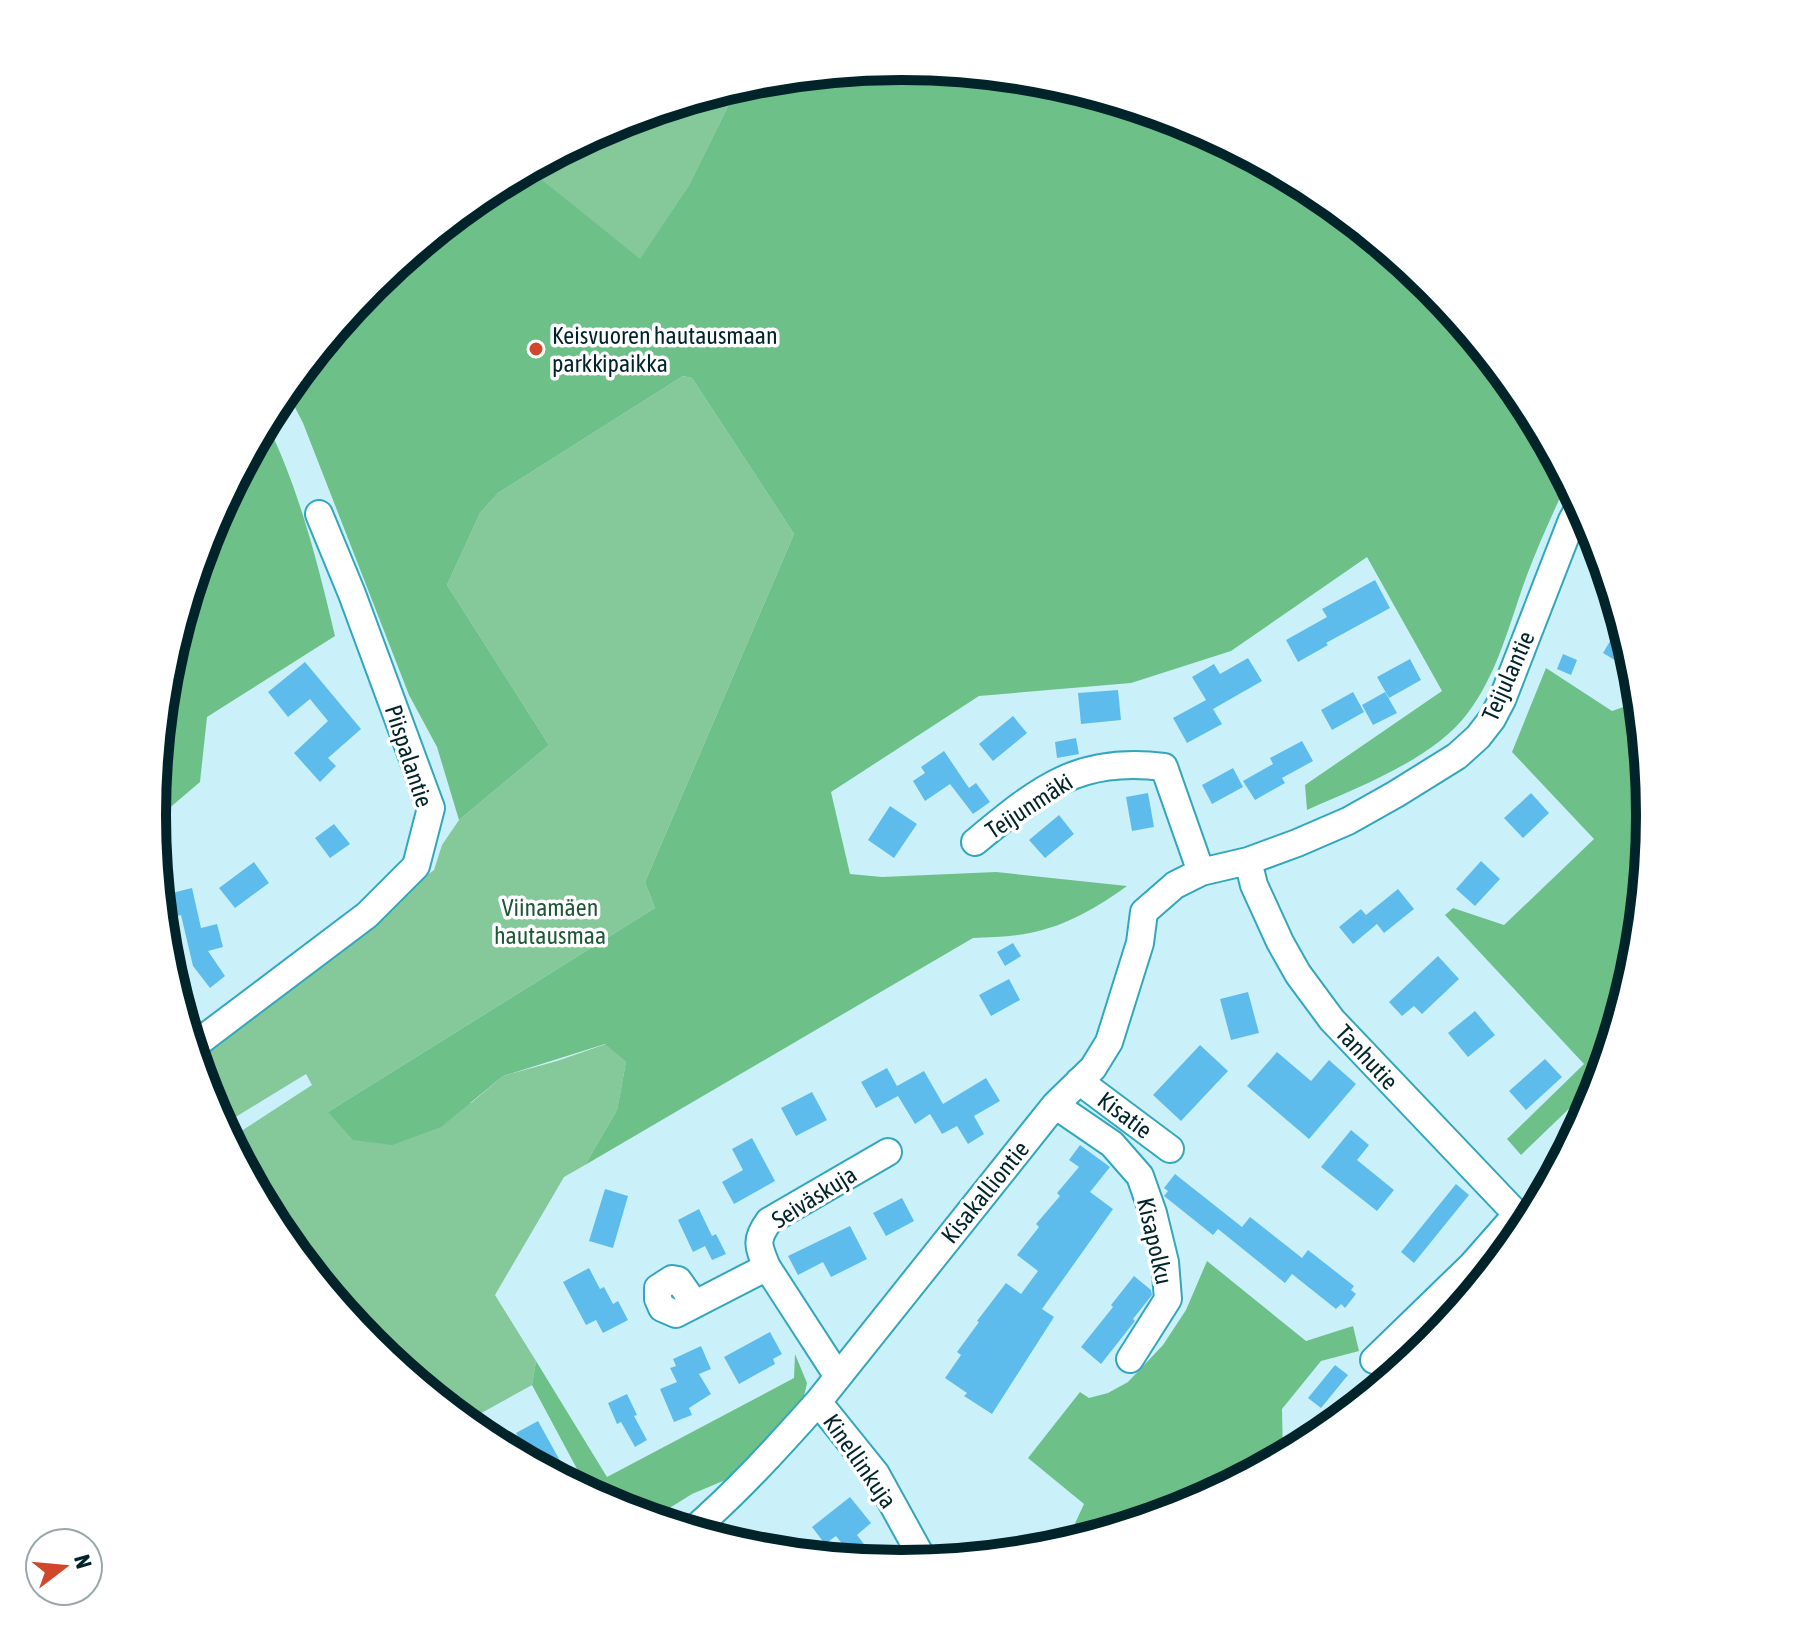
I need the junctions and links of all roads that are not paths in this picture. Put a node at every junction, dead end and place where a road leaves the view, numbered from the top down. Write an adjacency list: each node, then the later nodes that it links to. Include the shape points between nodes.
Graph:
1 (319, 514): 6 (street, Piispalantie, via 431,808 416,866 367,915)
2 (1573, 517): 4 (street, Teijulantie, via 1502,700 1478,737 1457,756 1348,821)
3 (975, 842): 5 (street, Teijunmäki, via 1069,776 1111,765 1164,767)
4 (1248, 861): 5 (street, Kisakalliontie); 11 (street, Tanhutie, via 1280,942 1332,1020)
5 (1201, 872): 7 (street, Kisakalliontie, via 1175,885 1144,912 1140,943 1109,1042)
6 (201, 1040)
7 (1079, 1081): 8 (street, Kisakalliontie); 9 (street, Kisatie)
8 (1055, 1105): 15 (street, Kisapolku, via 1112,1144 1140,1176 1153,1213 1168,1299); 17 (street, Kisakalliontie)
9 (1170, 1149)
10 (888, 1152): 13 (street, Seiväskuja, via 769,1221 759,1249)
11 (1518, 1216)
12 (1505, 1236): 16 (street)
13 (767, 1267): 14 (street); 17 (street, Seiväskuja)
14 (695, 1304)
15 (1130, 1359)
16 (1374, 1360)
17 (837, 1375): 18 (street, Kisakalliontie)
18 (818, 1402): 19 (street, Kisakalliontie); 20 (street, Kinellinkuja, via 876,1474)
19 (701, 1523)
20 (910, 1551)

